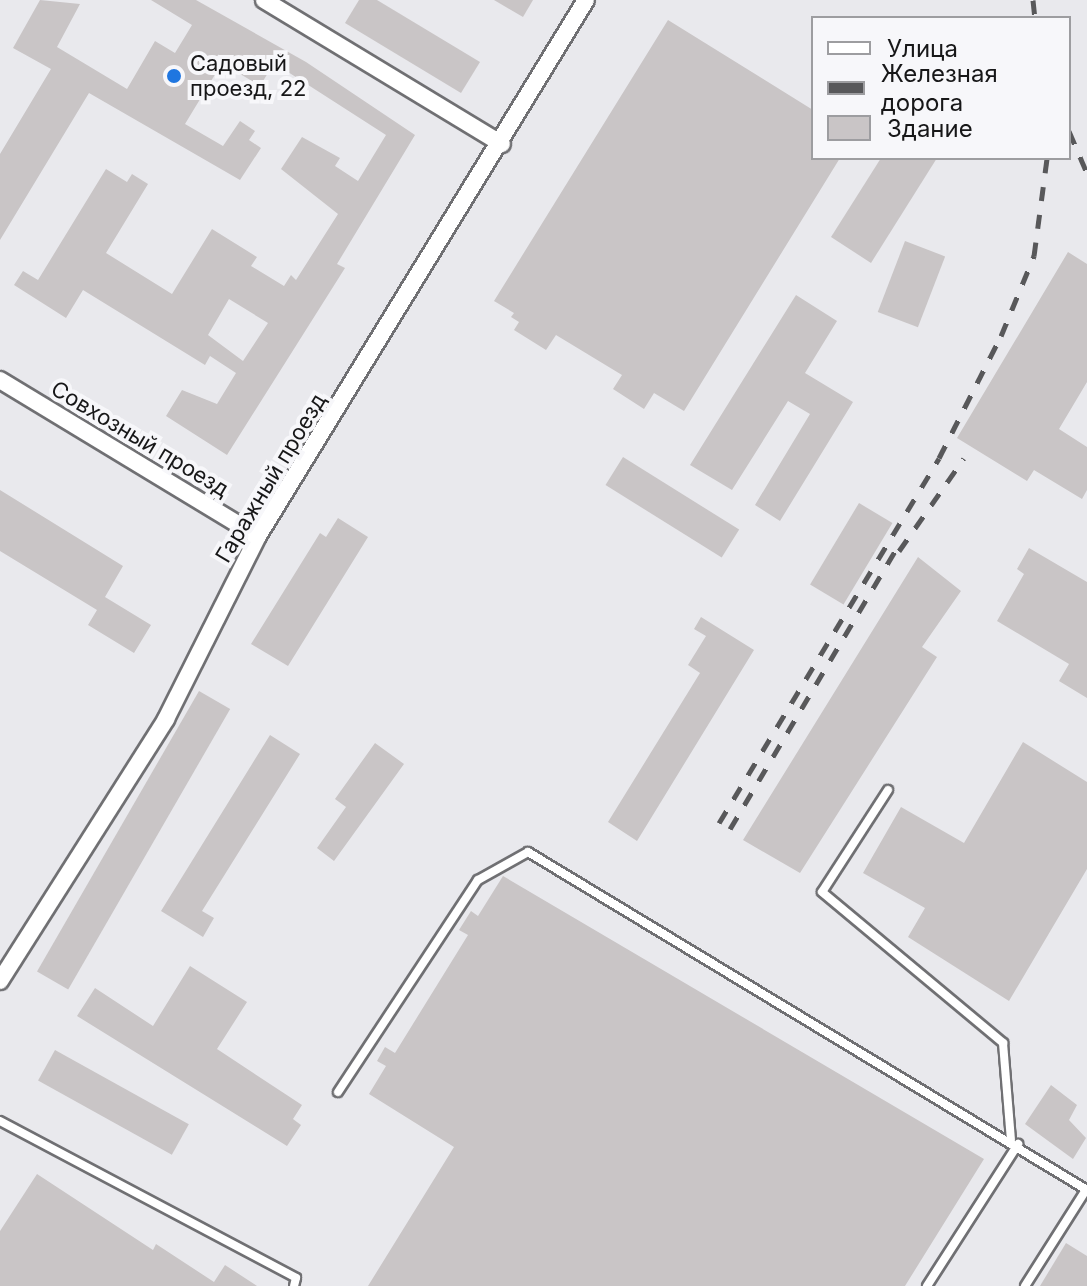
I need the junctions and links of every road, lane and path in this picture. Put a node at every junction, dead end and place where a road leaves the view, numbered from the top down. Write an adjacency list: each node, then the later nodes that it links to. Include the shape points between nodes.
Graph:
1 (264, 0): 3 (street)
2 (586, 0): 3 (street, Гаражный проезд)
3 (502, 144): 5 (street, Гаражный проезд)
4 (0, 380): 5 (street, Совхозный проезд)
5 (258, 536): 7 (street, Гаражный проезд, via 166,719)
6 (888, 790): 10 (lane, via 822,892 1003,1043)
7 (0, 981)
8 (338, 1092): 10 (lane, via 478,880 528,852)
9 (0, 1121): 12 (lane, via 296,1278)
10 (1014, 1142): 11 (lane); 13 (lane)
11 (1087, 1190): 14 (lane)
12 (294, 1286)
13 (927, 1286)
14 (1025, 1286)

